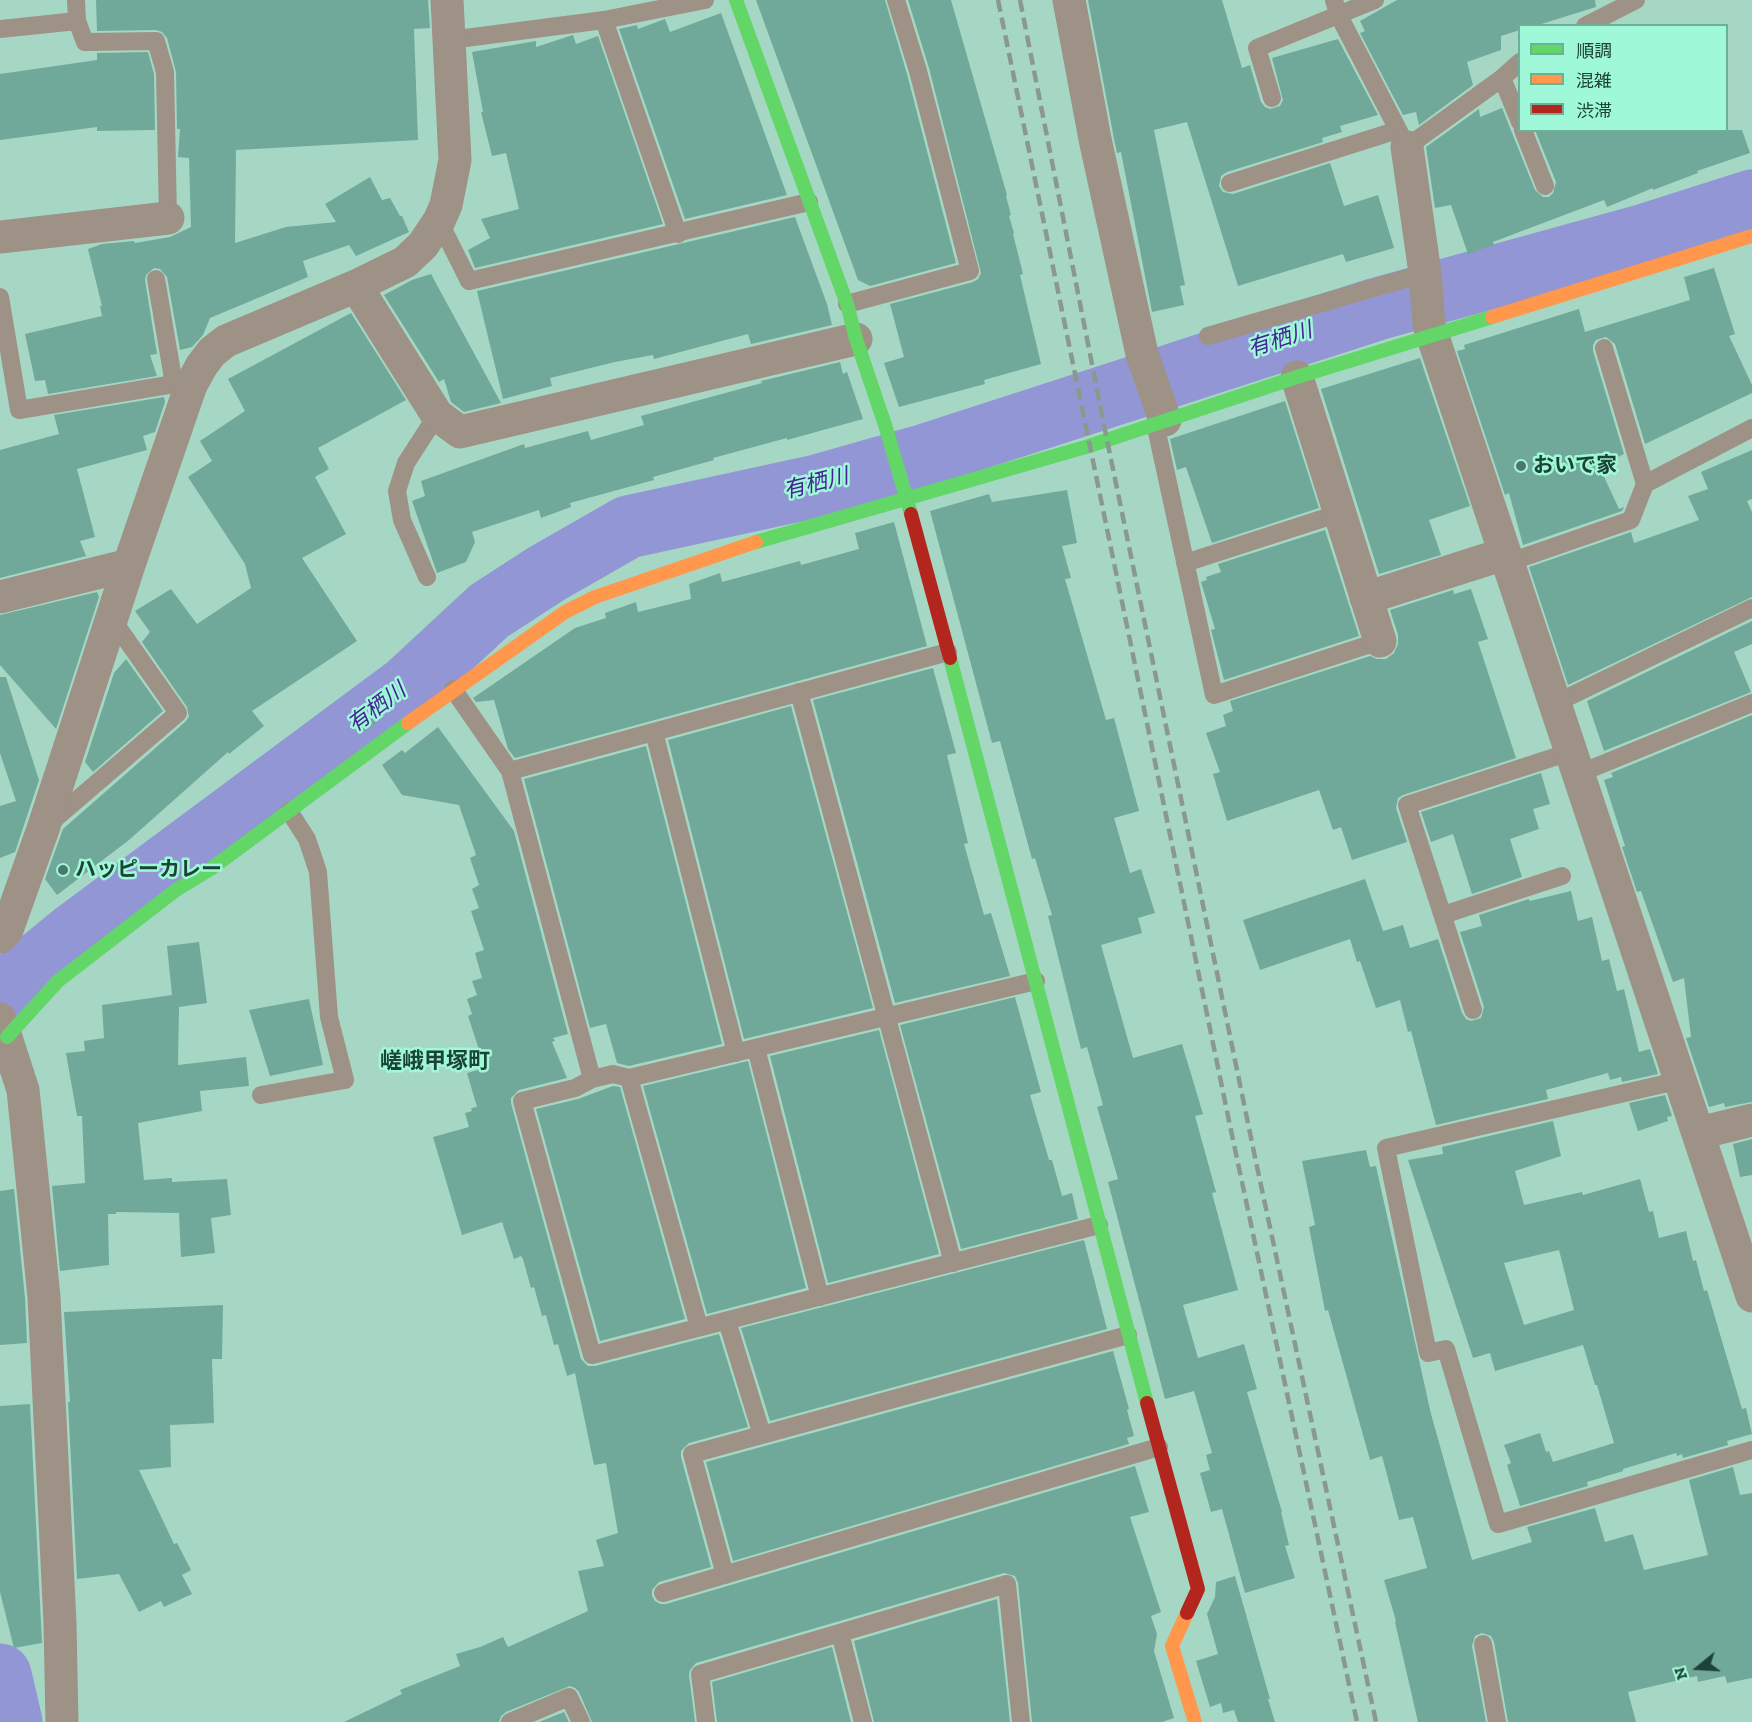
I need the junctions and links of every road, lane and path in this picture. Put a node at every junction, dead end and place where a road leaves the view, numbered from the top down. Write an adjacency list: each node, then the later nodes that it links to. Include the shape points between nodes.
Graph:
1 (76, 0): 11 (lane)
2 (447, 0): 14 (street)
3 (705, 0): 10 (lane)
4 (736, 0): 23 (street)
5 (896, 0): 33 (lane, via 970,271)
6 (1069, 0): 41 (street, via 1143,361)
7 (1375, 0): 9 (lane)
8 (1636, 0): 12 (lane)
9 (1336, 7): 17 (lane, via 1257,48); 20 (lane)
10 (604, 20): 14 (lane); 26 (lane)
11 (77, 21): 13 (lane); 24 (lane, via 85,42 156,41 165,72)
12 (1589, 24)
13 (0, 29)
14 (450, 40): 25 (street, via 455,160)
15 (1518, 64): 16 (lane)
16 (1502, 78): 18 (lane); 20 (lane)
17 (1272, 98)
18 (1518, 117)
19 (1524, 132): 22 (lane)
20 (1402, 138): 21 (lane); 29 (street)
21 (1230, 183)
22 (1545, 186)
23 (809, 202): 26 (lane); 33 (street)
24 (168, 218): 28 (street)
25 (439, 221): 26 (lane, via 469,281); 31 (street, via 414,255)
26 (678, 234)
27 (1752, 236): 34 (street)
28 (0, 237)
29 (1425, 273): 34 (street); 35 (lane)
30 (156, 279): 39 (lane)
31 (356, 286): 39 (street, via 226,341); 40 (street)
32 (0, 297): 39 (lane, via 19,410)
33 (847, 304): 36 (street)
34 (1430, 330): 38 (street); 46 (street)
35 (1208, 336)
36 (856, 339): 40 (street, via 460,432); 44 (street)
37 (1604, 348): 43 (lane)
38 (1297, 377): 41 (street); 45 (street)
39 (183, 385): 48 (street)
40 (437, 415): 49 (lane, via 405,463 397,491 402,520)
41 (1160, 417): 44 (street, via 1089,446); 47 (lane)
42 (1752, 428): 43 (lane)
43 (1645, 484): 46 (lane, via 1631,520)
44 (906, 495): 55 (street); 56 (street, via 731,549 595,597 565,612)
45 (1340, 513): 47 (lane); 51 (street)
46 (1505, 558): 51 (street); 59 (street)
47 (1185, 563): 54 (lane, via 1214,695)
48 (129, 565): 50 (street); 53 (street)
49 (427, 577)
50 (0, 597)
51 (1366, 598): 54 (street)
52 (1752, 608): 59 (lane)
53 (112, 620): 64 (street); 64 (lane, via 178,713)
54 (1380, 642)
55 (948, 652): 57 (lane); 68 (street)
56 (453, 689): 62 (lane); 63 (street)
57 (800, 692): 60 (lane); 70 (lane)
58 (1752, 703): 61 (lane)
59 (1554, 704): 61 (street)
60 (654, 732): 62 (lane); 73 (lane)
61 (1574, 763): 66 (lane, via 1407,805); 76 (street)
62 (510, 771): 75 (lane)
63 (290, 811): 71 (street, via 176,890); 77 (lane, via 307,839 318,872 329,1017 345,1080)
64 (43, 829): 67 (street, via 7,930)
65 (1562, 876): 66 (lane)
66 (1443, 915): 69 (lane)
67 (0, 938)
68 (1036, 981): 70 (lane); 80 (street)
69 (1473, 1010)
70 (887, 1017): 72 (lane); 81 (lane)
71 (3, 1028): 95 (street, via 23,1090 44,1297)
72 (756, 1048): 73 (lane); 84 (lane)
73 (736, 1053): 74 (lane)
74 (629, 1078): 75 (lane, via 613,1074); 86 (lane)
75 (592, 1079): 86 (lane, via 575,1088 522,1101 592,1355)
76 (1681, 1080): 79 (street); 90 (lane, via 1386,1148 1428,1353 1446,1349 1498,1524)
77 (261, 1095)
78 (1752, 1120): 79 (street)
79 (1699, 1133): 82 (street)
80 (1099, 1226): 81 (lane); 87 (street)
81 (953, 1263): 84 (lane)
82 (1747, 1264): 83 (street)
83 (1752, 1296)
84 (820, 1297): 85 (lane)
85 (727, 1321): 86 (lane); 88 (lane)
86 (699, 1328)
87 (1128, 1335): 88 (lane); 89 (street)
88 (762, 1435): 91 (lane, via 692,1454)
89 (1158, 1447): 91 (lane); 101 (street, via 1198,1589 1172,1646)
90 (1752, 1450)
91 (725, 1575): 92 (lane)
92 (663, 1593)
93 (840, 1633): 98 (lane, via 700,1674); 99 (lane); 100 (lane, via 1007,1584)
94 (1483, 1644): 102 (lane)
95 (62, 1722)
96 (510, 1722): 97 (lane, via 569,1697)
97 (581, 1722)
98 (706, 1722)
99 (863, 1722)
100 (1021, 1722)
101 (1195, 1722)
102 (1497, 1722)

